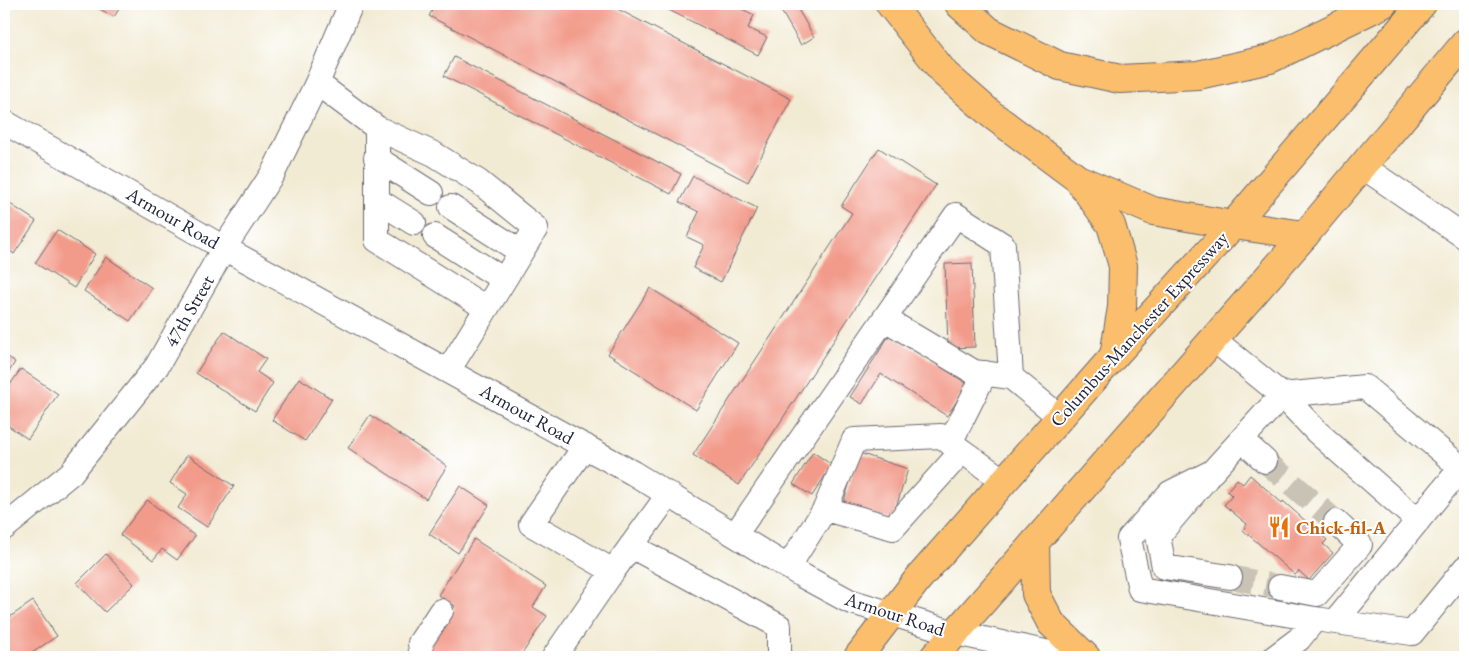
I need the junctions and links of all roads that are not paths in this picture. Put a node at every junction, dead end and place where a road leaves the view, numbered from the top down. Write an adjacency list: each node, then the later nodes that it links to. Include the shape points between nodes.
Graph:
1 (351, 4): 7 (street, 47th Street)
2 (890, 4): 12 (main road, via 945,74 992,115)
3 (959, 4): 4 (main road, via 989,31 1060,66 1120,78 1198,75 1270,59)
4 (1383, 4)
5 (1422, 4): 17 (main road, Columbus-Manchester Expressway)
6 (1465, 43): 11 (main road)
7 (317, 83): 9 (street); 21 (street, 47th Street, via 273,173)
8 (4, 122): 21 (street, Armour Road)
9 (376, 128): 10 (street); 22 (street, via 434,154 479,182 536,228)
10 (376, 158): 13 (street); 14 (street)
11 (1362, 166): 18 (main road); 20 (street)
12 (1078, 179): 17 (main road, via 1153,211); 27 (main road, via 1111,225 1123,266 1122,307)
13 (431, 193)
14 (377, 200): 16 (street); 24 (street, via 377,240)
15 (451, 207): 22 (street)
16 (414, 223)
17 (1233, 225): 18 (main road); 27 (main road, Columbus-Manchester Expressway)
18 (1305, 234): 26 (main road)
19 (435, 236): 23 (street)
20 (1465, 237)
21 (224, 248): 28 (street, Armour Road); 44 (street, 47th Street, via 157,366 71,473)
22 (521, 252): 23 (street)
23 (504, 280): 24 (street)
24 (486, 308): 28 (street)
25 (885, 318): 29 (street, via 974,372); 30 (street, via 956,215 1003,245); 45 (street)
26 (1213, 339): 31 (street); 46 (main road)
27 (1114, 356): 32 (main road, Columbus-Manchester Expressway)
28 (448, 371): 34 (street, Armour Road)
29 (985, 373): 30 (street); 35 (street)
30 (1011, 377): 32 (street)
31 (1282, 395): 33 (street); 37 (street, via 1364,387); 42 (street, via 1317,432)
32 (1060, 416): 39 (main road, Columbus-Manchester Expressway)
33 (1242, 440): 36 (street); 38 (street)
34 (585, 446): 40 (street, Armour Road); 50 (street, via 531,524)
35 (956, 447): 39 (street); 41 (street, via 893,528); 41 (street, via 941,436 854,440)
36 (1266, 461)
37 (1463, 470): 42 (street)
38 (1212, 472): 51 (street, via 1158,536 1164,567); 55 (street, via 1170,492 1129,539 1140,589)
39 (1004, 481): 54 (main road, Columbus-Manchester Expressway)
40 (669, 494): 45 (street, Armour Road); 47 (street)
41 (825, 509): 48 (street)
42 (1418, 521): 55 (street)
43 (1336, 522): 52 (street, via 1360,545 1316,594)
44 (4, 528)
45 (735, 535): 48 (street, Armour Road)
46 (1034, 542): 56 (main road); 64 (main road, via 1036,594 1051,623)
47 (631, 546): 50 (street); 60 (street, via 779,626)
48 (788, 567): 54 (street, Armour Road, via 849,601)
49 (1465, 568): 55 (street, via 1412,633)
50 (613, 571): 59 (street)
51 (1230, 577)
52 (1280, 587)
53 (441, 611): 58 (street, via 420,643)
54 (892, 613): 56 (street, Armour Road); 61 (main road, Columbus-Manchester Expressway)
55 (1325, 621): 65 (street)
56 (955, 633): 57 (street, Armour Road); 62 (main road)
57 (1034, 654): 63 (street, Armour Road)
58 (422, 657)
59 (554, 657)
60 (779, 657)
61 (858, 657)
62 (934, 657)
63 (1069, 657)
64 (1086, 657)
65 (1275, 657)

